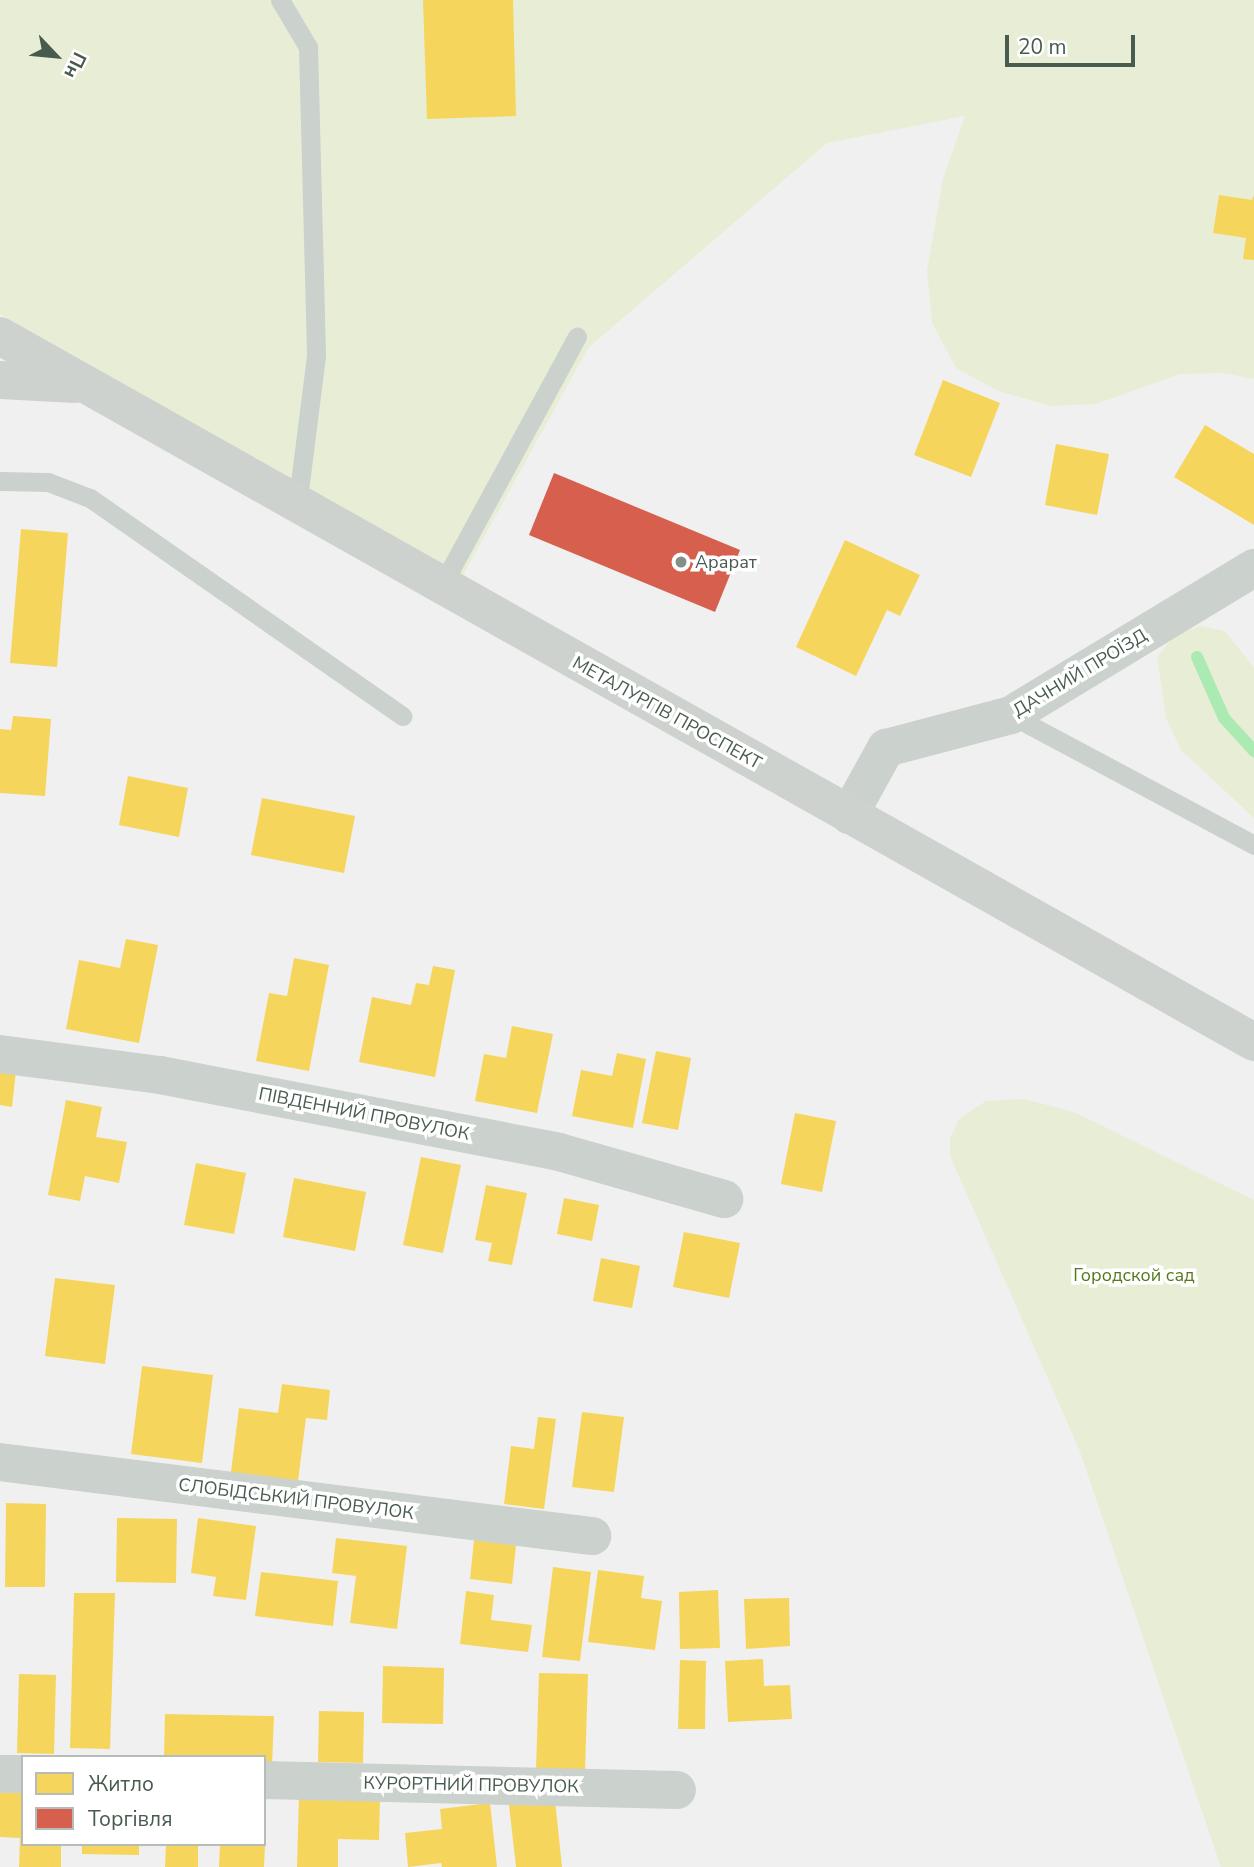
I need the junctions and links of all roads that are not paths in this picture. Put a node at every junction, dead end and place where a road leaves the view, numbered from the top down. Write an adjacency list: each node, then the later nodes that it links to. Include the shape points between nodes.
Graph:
1 (280, 0): 7 (lane, via 308,47 316,356)
2 (0, 337): 5 (street, МЕТАЛУРГІВ ПРОСПЕКТ)
3 (576, 337): 9 (lane)
4 (0, 380): 5 (street)
5 (81, 385): 7 (street, МЕТАЛУРГІВ ПРОСПЕКТ)
6 (0, 481): 11 (lane, via 48,482 90,498)
7 (297, 506): 9 (street, МЕТАЛУРГІВ ПРОСПЕКТ)
8 (1254, 568): 10 (street, ДАЧНИЙ ПРОЇЗД)
9 (441, 587): 12 (street, МЕТАЛУРГІВ ПРОСПЕКТ)
10 (1011, 715): 12 (street, ДАЧНИЙ ПРОЇЗД, via 886,748); 13 (lane)
11 (403, 716)
12 (849, 815): 14 (street, МЕТАЛУРГІВ ПРОСПЕКТ)
13 (1254, 845)
14 (1254, 1042)
15 (0, 1054): 16 (street, ПІВДЕННИЙ ПРОВУЛОК, via 160,1074 559,1152)
16 (723, 1199)
17 (0, 1462): 18 (street, СЛОБІДСЬКИЙ ПРОВУЛОК)
18 (592, 1536)
19 (0, 1774): 20 (street)
20 (21, 1774)
21 (266, 1780): 22 (street, КУРОРТНИЙ ПРОВУЛОК)
22 (677, 1790)

